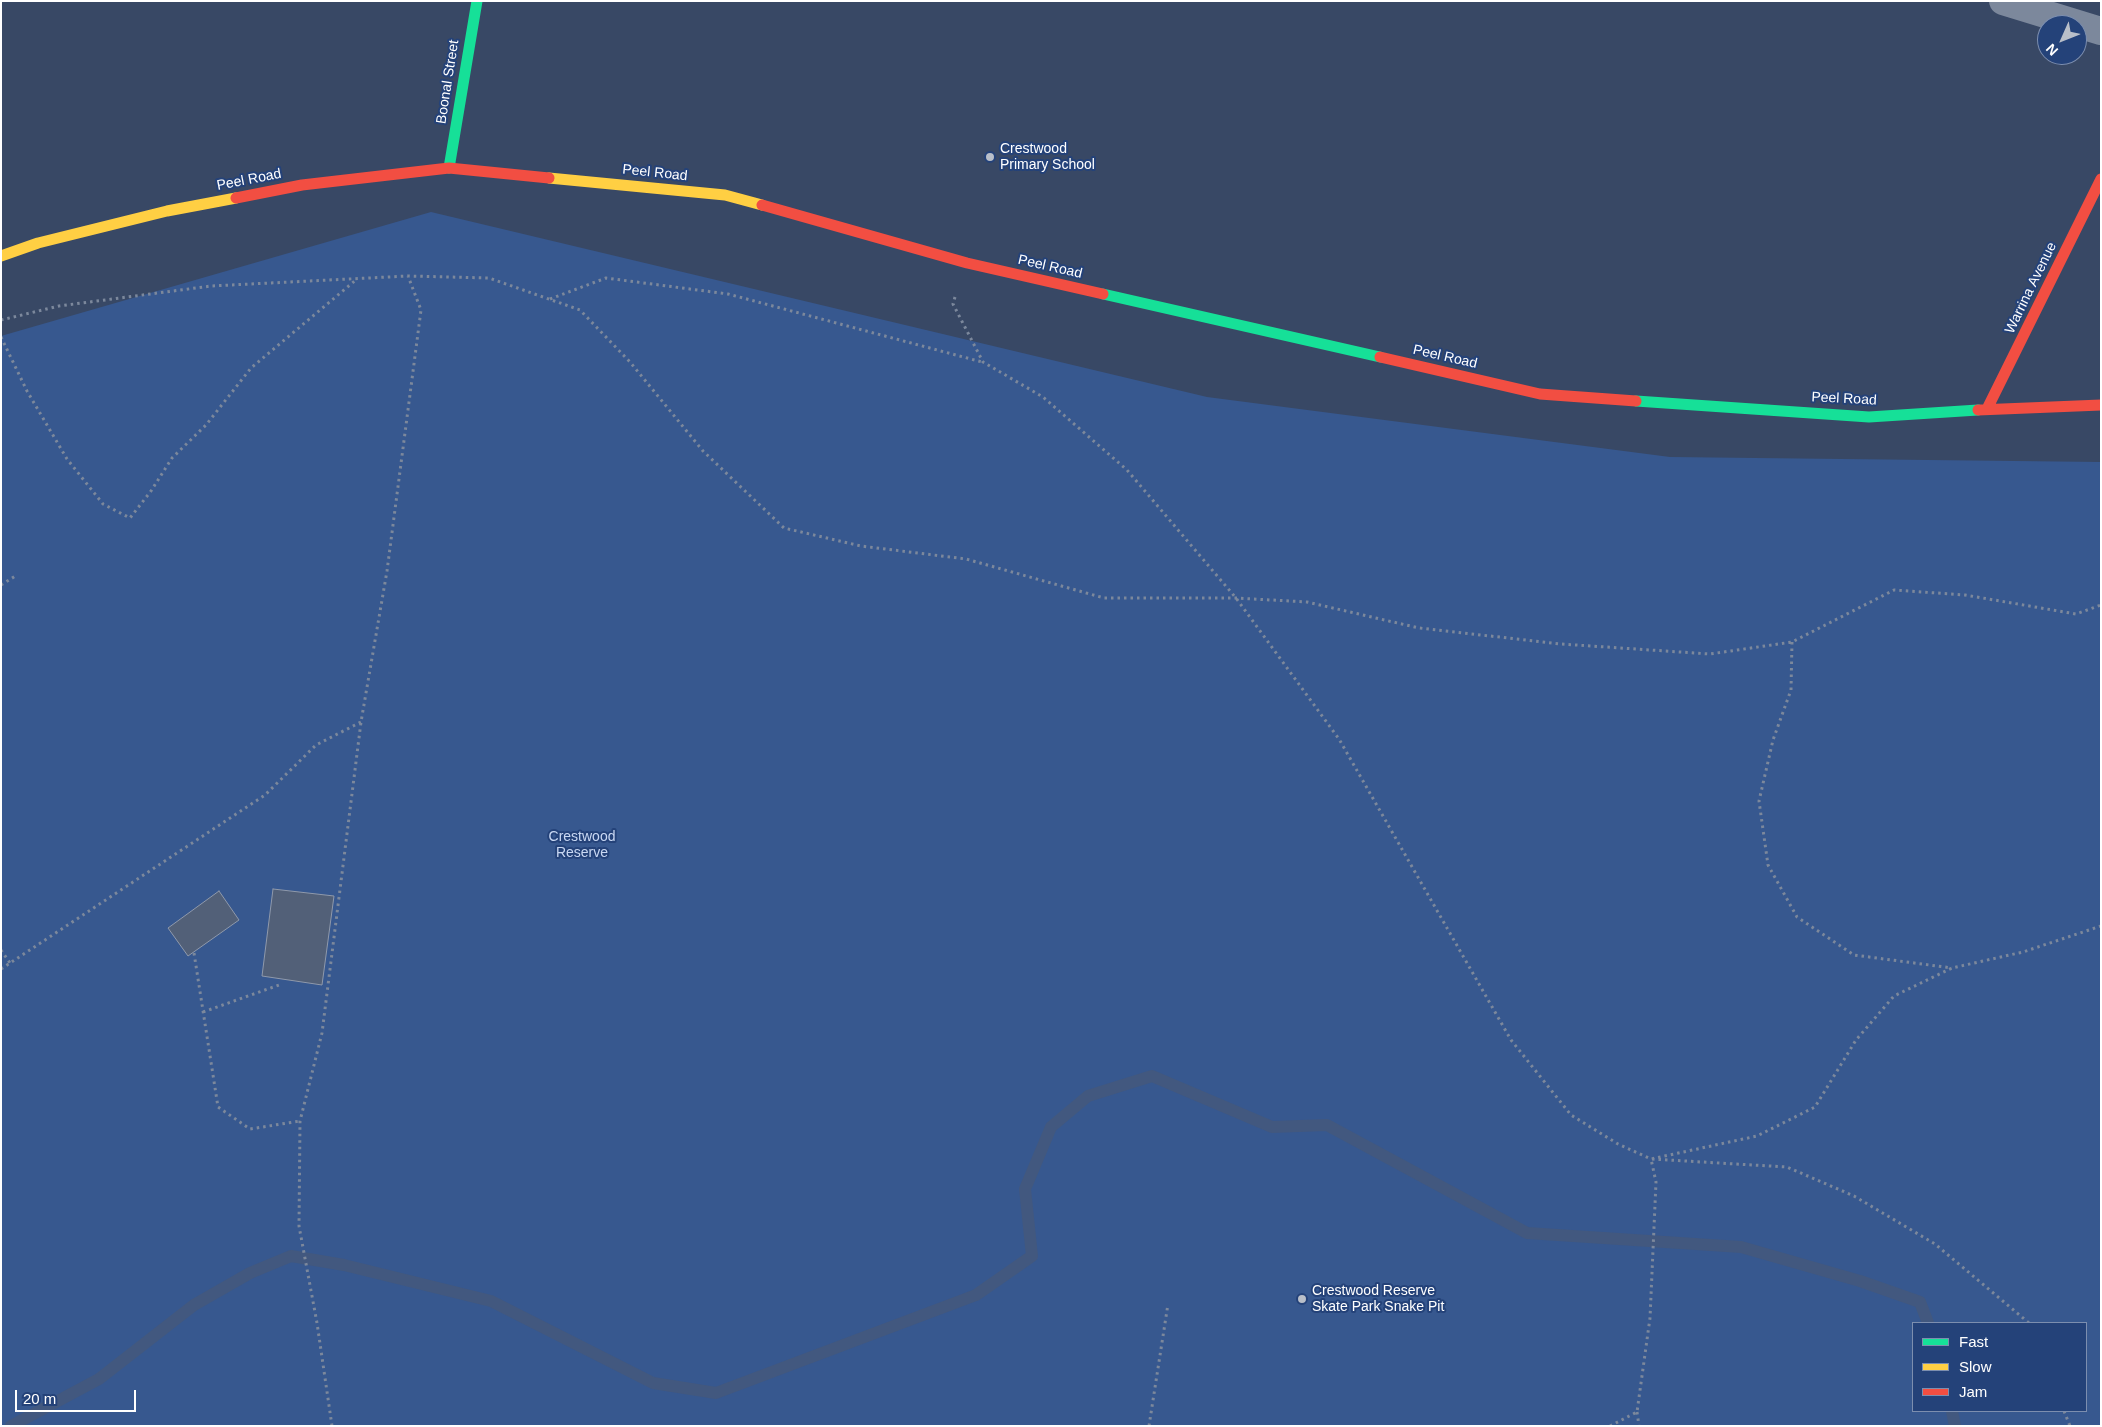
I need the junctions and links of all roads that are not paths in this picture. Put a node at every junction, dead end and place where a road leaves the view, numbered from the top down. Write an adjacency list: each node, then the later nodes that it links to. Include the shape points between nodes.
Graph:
1 (477, 1): 4 (street, Boonal Street)
2 (2003, 1): 3 (street)
3 (2101, 31)
4 (449, 168): 6 (street, Peel Road, via 302,186 167,211 38,243); 8 (street, Peel Road, via 724,195 967,263 1540,394 1869,417)
5 (2101, 179): 8 (street, Warrina Avenue)
6 (1, 256)
7 (2101, 405): 8 (street, Peel Road)
8 (1987, 409)

